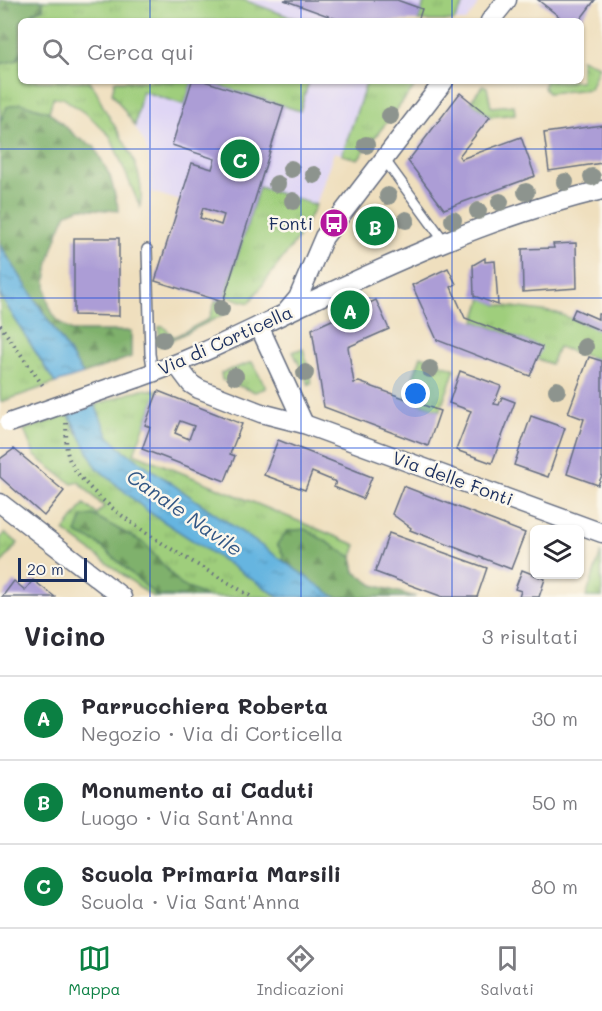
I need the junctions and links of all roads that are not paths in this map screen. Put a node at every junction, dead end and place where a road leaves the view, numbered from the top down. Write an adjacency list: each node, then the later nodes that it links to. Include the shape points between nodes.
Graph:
1 (507, 0): 2 (street)
2 (492, 18)
3 (442, 84): 4 (street)
4 (384, 159): 6 (lane); 8 (street, via 324,237 298,298)
5 (602, 190): 6 (street, Via di Corticella, via 528,210)
6 (444, 241): 8 (street, Via di Corticella)
7 (147, 249): 11 (lane, via 150,354)
8 (284, 314): 9 (street, Via di Corticella)
9 (259, 326): 10 (street, Via di Corticella); 13 (street)
10 (176, 364): 11 (street, Via di Corticella); 13 (street, Via delle Fonti, via 199,389 261,413)
11 (146, 376): 12 (street, Via di Corticella, bridge)
12 (4, 424)
13 (304, 424): 15 (street, Via delle Fonti)
14 (0, 502): 16 (street)
15 (602, 533)
16 (122, 597)

